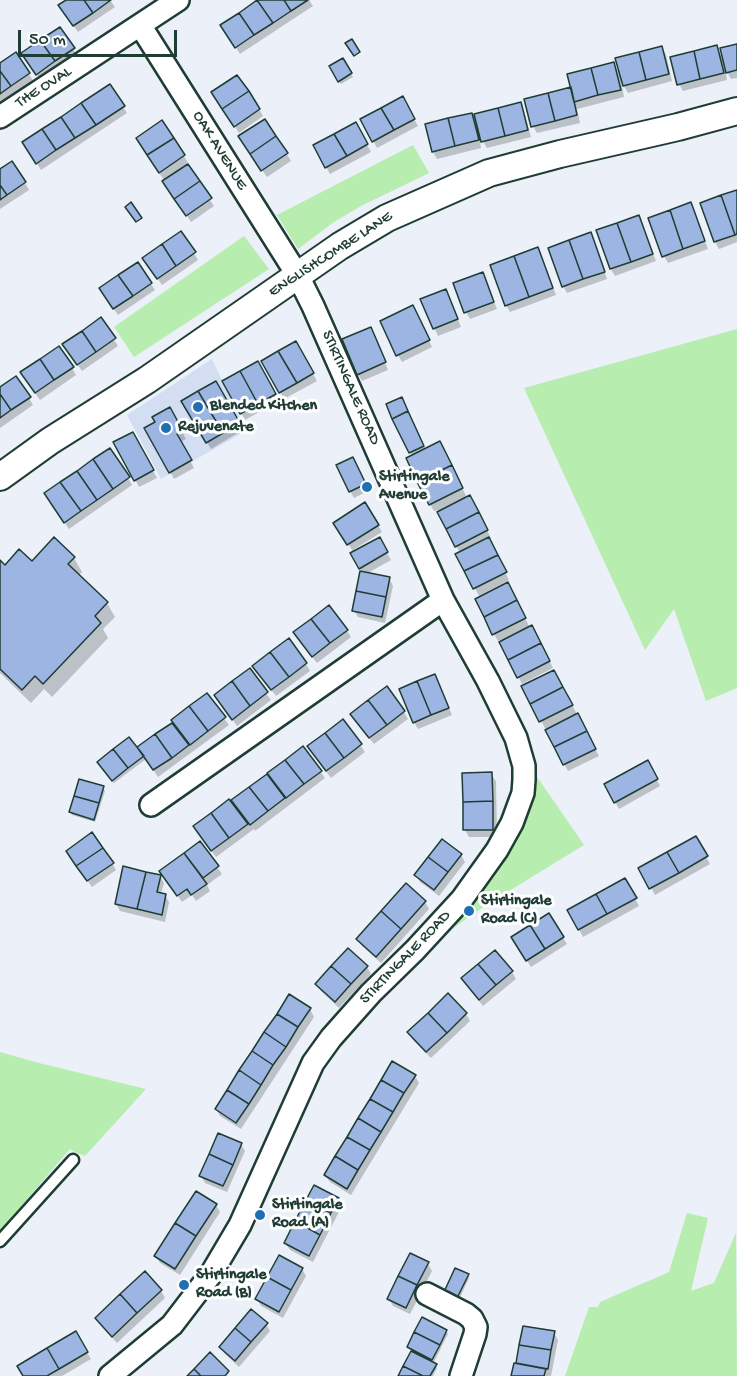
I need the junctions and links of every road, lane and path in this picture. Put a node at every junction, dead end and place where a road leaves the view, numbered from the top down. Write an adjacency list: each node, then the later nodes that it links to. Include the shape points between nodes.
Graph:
1 (178, 0): 2 (street, THE OVAL)
2 (140, 26): 4 (street, THE OVAL); 5 (street, OAK AVENUE)
3 (737, 111): 5 (street, ENGLISHCOMBE LANE, via 489,173 387,218)
4 (0, 117)
5 (298, 276): 6 (street, ENGLISHCOMBE LANE); 7 (street, STIRTINGALE ROAD)
6 (0, 477)
7 (443, 600): 8 (street); 12 (street, STIRTINGALE ROAD, via 516,738 524,780 512,823 462,899 358,1008 313,1063 240,1225 211,1274 172,1324)
8 (151, 806)
9 (73, 1160): 10 (lane)
10 (0, 1241)
11 (427, 1294): 13 (street, via 466,1314 476,1327)
12 (110, 1376)
13 (461, 1376)

